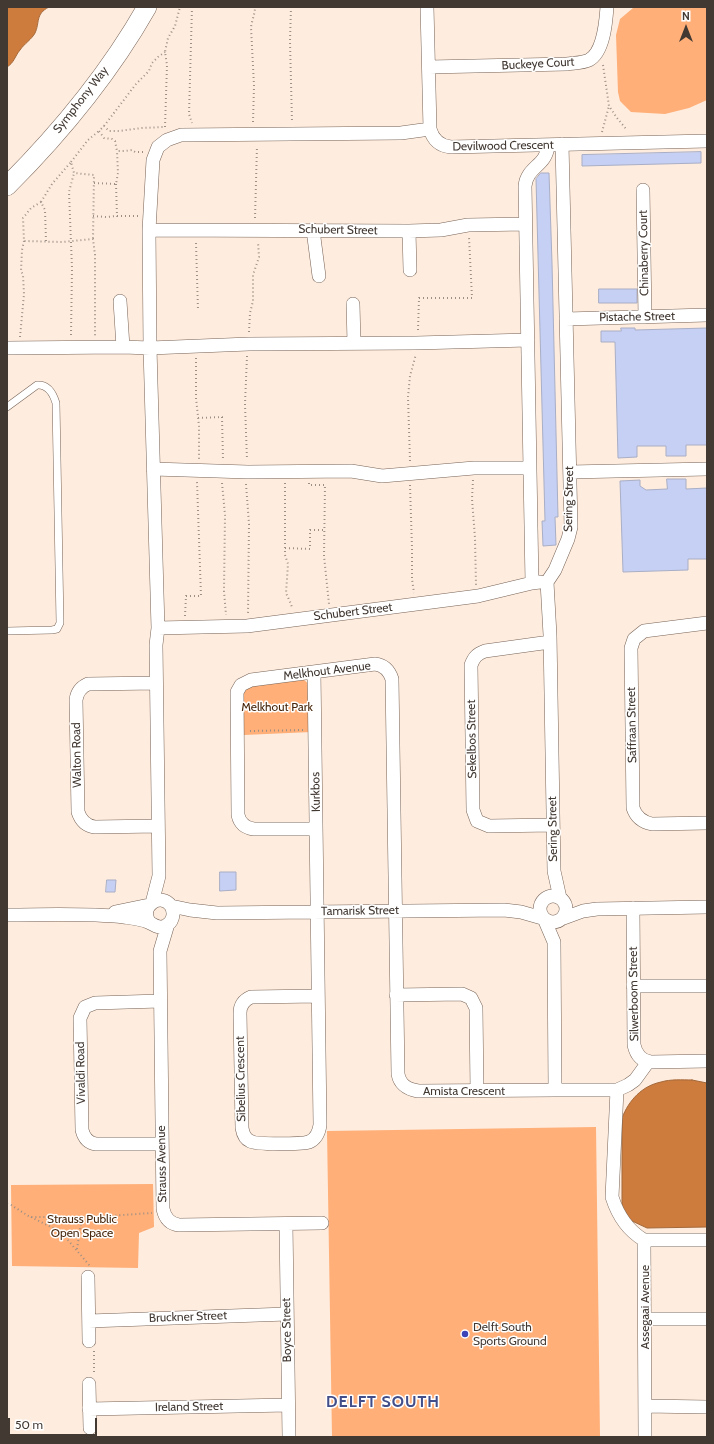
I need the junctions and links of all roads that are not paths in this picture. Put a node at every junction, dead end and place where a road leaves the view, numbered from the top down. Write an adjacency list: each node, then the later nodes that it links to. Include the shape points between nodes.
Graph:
1 (148, 7): 9 (main road, Symphony Way, via 87,94)
2 (427, 7): 4 (street)
3 (607, 7): 4 (street, Buckeye Court, via 598,51 589,60 567,64)
4 (429, 67): 5 (street)
5 (430, 129): 8 (street, Devilwood Crescent, via 436,141 446,146); 12 (street, via 401,133 166,134 153,160)
6 (707, 141): 7 (street, Devilwood Crescent)
7 (562, 144): 8 (street, Devilwood Crescent); 21 (street, Sering Street)
8 (548, 145): 11 (street, via 544,159 532,169 525,181)
9 (7, 186)
10 (643, 190): 20 (street, Chinaberry Court)
11 (525, 224): 14 (street, Schubert Street, via 468,225 442,230); 22 (street)
12 (149, 230): 13 (street, Schubert Street); 26 (street)
13 (313, 230): 14 (street, Schubert Street); 16 (street)
14 (409, 231): 15 (street)
15 (410, 270)
16 (319, 276)
17 (120, 301): 24 (street)
18 (353, 304): 23 (street)
19 (707, 315): 20 (street, Pistache Street)
20 (645, 317): 21 (street, Pistache Street)
21 (566, 319): 31 (street, Sering Street)
22 (528, 340): 23 (street); 28 (street)
23 (354, 343): 26 (street)
24 (123, 347): 25 (street); 26 (street)
25 (13, 348)
26 (150, 348): 29 (street)
27 (7, 407): 36 (lane, via 37,385 43,384 53,395 56,403 60,623 57,629 52,630)
28 (530, 468): 29 (street, via 474,468 382,476 351,471); 33 (street)
29 (153, 469): 35 (street)
30 (707, 470): 31 (street)
31 (570, 472): 32 (street, Sering Street, via 570,532 555,570)
32 (547, 582): 33 (street, Schubert Street); 37 (street, Sering Street)
33 (532, 583): 35 (street, Schubert Street, via 478,596 248,626)
34 (707, 623): 40 (street, Saffraan Street, via 644,631 634,639 631,648 634,812 643,821 652,824)
35 (158, 628): 39 (street)
36 (7, 631)
37 (550, 642): 41 (street, Sering Street); 41 (street, Sekelbos Street, via 485,651 473,660 473,814 477,821 489,826)
38 (314, 672): 43 (street, Kurkbos); 43 (street, Melkhout Avenue, via 251,680 238,688 238,815 242,824 254,829); 54 (street, Melkhout Avenue, via 375,664 383,667 391,675)
39 (156, 683): 42 (street); 42 (street, Walton Road, via 88,684 78,692 76,708 80,818 86,824 95,827)
40 (707, 823)
41 (553, 825): 44 (street, Sering Street)
42 (158, 826): 45 (street)
43 (316, 829): 55 (street, Kurkbos)
44 (554, 871): 46 (street, Sering Street); 47 (street, Sering Street)
45 (159, 876): 48 (street); 49 (street)
46 (543, 899): 47 (street, via 552,897); 53 (street, Tamarisk Street); 59 (street, via 540,913)
47 (562, 900): 52 (street); 60 (street, via 566,909)
48 (150, 904): 49 (street, via 160,900); 57 (street, via 125,911); 61 (street, via 146,914)
49 (169, 904): 56 (street, Tamarisk Street, via 190,910); 62 (street, via 173,911)
50 (707, 907): 51 (street)
51 (632, 908): 52 (street); 65 (street, Silwerboom Street)
52 (597, 909): 60 (street)
53 (504, 910): 54 (street, Tamarisk Street); 59 (street, Tamarisk Street)
54 (395, 911): 55 (street, Tamarisk Street); 67 (street, Amista Crescent)
55 (317, 912): 56 (street, Tamarisk Street); 68 (street, Sibelius Crescent)
56 (217, 913): 62 (street, Tamarisk Street, via 190,916)
57 (95, 914): 58 (street); 61 (street, via 126,917)
58 (7, 916)
59 (544, 919): 60 (street, via 555,923); 63 (street)
60 (562, 919): 63 (street)
61 (150, 923): 62 (street, via 159,927); 64 (street, Strauss Avenue)
62 (169, 923): 64 (street, Strauss Avenue)
63 (554, 942): 72 (street)
64 (160, 952): 69 (street, Strauss Avenue)
65 (633, 986): 66 (street); 71 (street, Silwerboom Street, via 635,1050 640,1058)
66 (707, 986)
67 (396, 995): 74 (street, Amista Crescent, via 398,1074 401,1083 408,1089 418,1091); 74 (street, via 462,994 471,998 476,1008)
68 (318, 996): 68 (street, Sibelius Crescent, via 319,1132 313,1140 304,1143 250,1142 242,1128 241,1005 251,997)
69 (160, 1001): 75 (street, Strauss Avenue); 75 (street, Vivaldi Road, via 92,1003 85,1007 80,1018 84,1137 96,1144)
70 (707, 1061): 71 (street)
71 (648, 1062): 73 (street, via 635,1080)
72 (555, 1090): 73 (street, Amista Crescent); 74 (street, Amista Crescent)
73 (617, 1090): 78 (street, via 612,1197 625,1224)
74 (477, 1091)
75 (162, 1144): 77 (street, Strauss Avenue, via 164,1213 168,1220 179,1225)
76 (322, 1223): 77 (street, Strauss Avenue)
77 (286, 1224): 81 (street, Boyce Street)
78 (644, 1240): 79 (street); 82 (street, Assegaai Avenue)
79 (707, 1240)
80 (89, 1271): 84 (street)
81 (287, 1314): 84 (street, Bruckner Street); 87 (street, Boyce Street)
82 (645, 1319): 83 (street); 88 (street, Assegaai Avenue)
83 (707, 1319)
84 (89, 1320): 85 (street)
85 (89, 1341)
86 (89, 1384): 90 (street)
87 (288, 1405): 90 (street, Ireland Street); 92 (street, Boyce Street)
88 (645, 1406): 89 (street); 93 (street, Assegaai Avenue)
89 (707, 1407)
90 (90, 1409): 91 (street)
91 (90, 1428)
92 (288, 1437)
93 (645, 1437)

